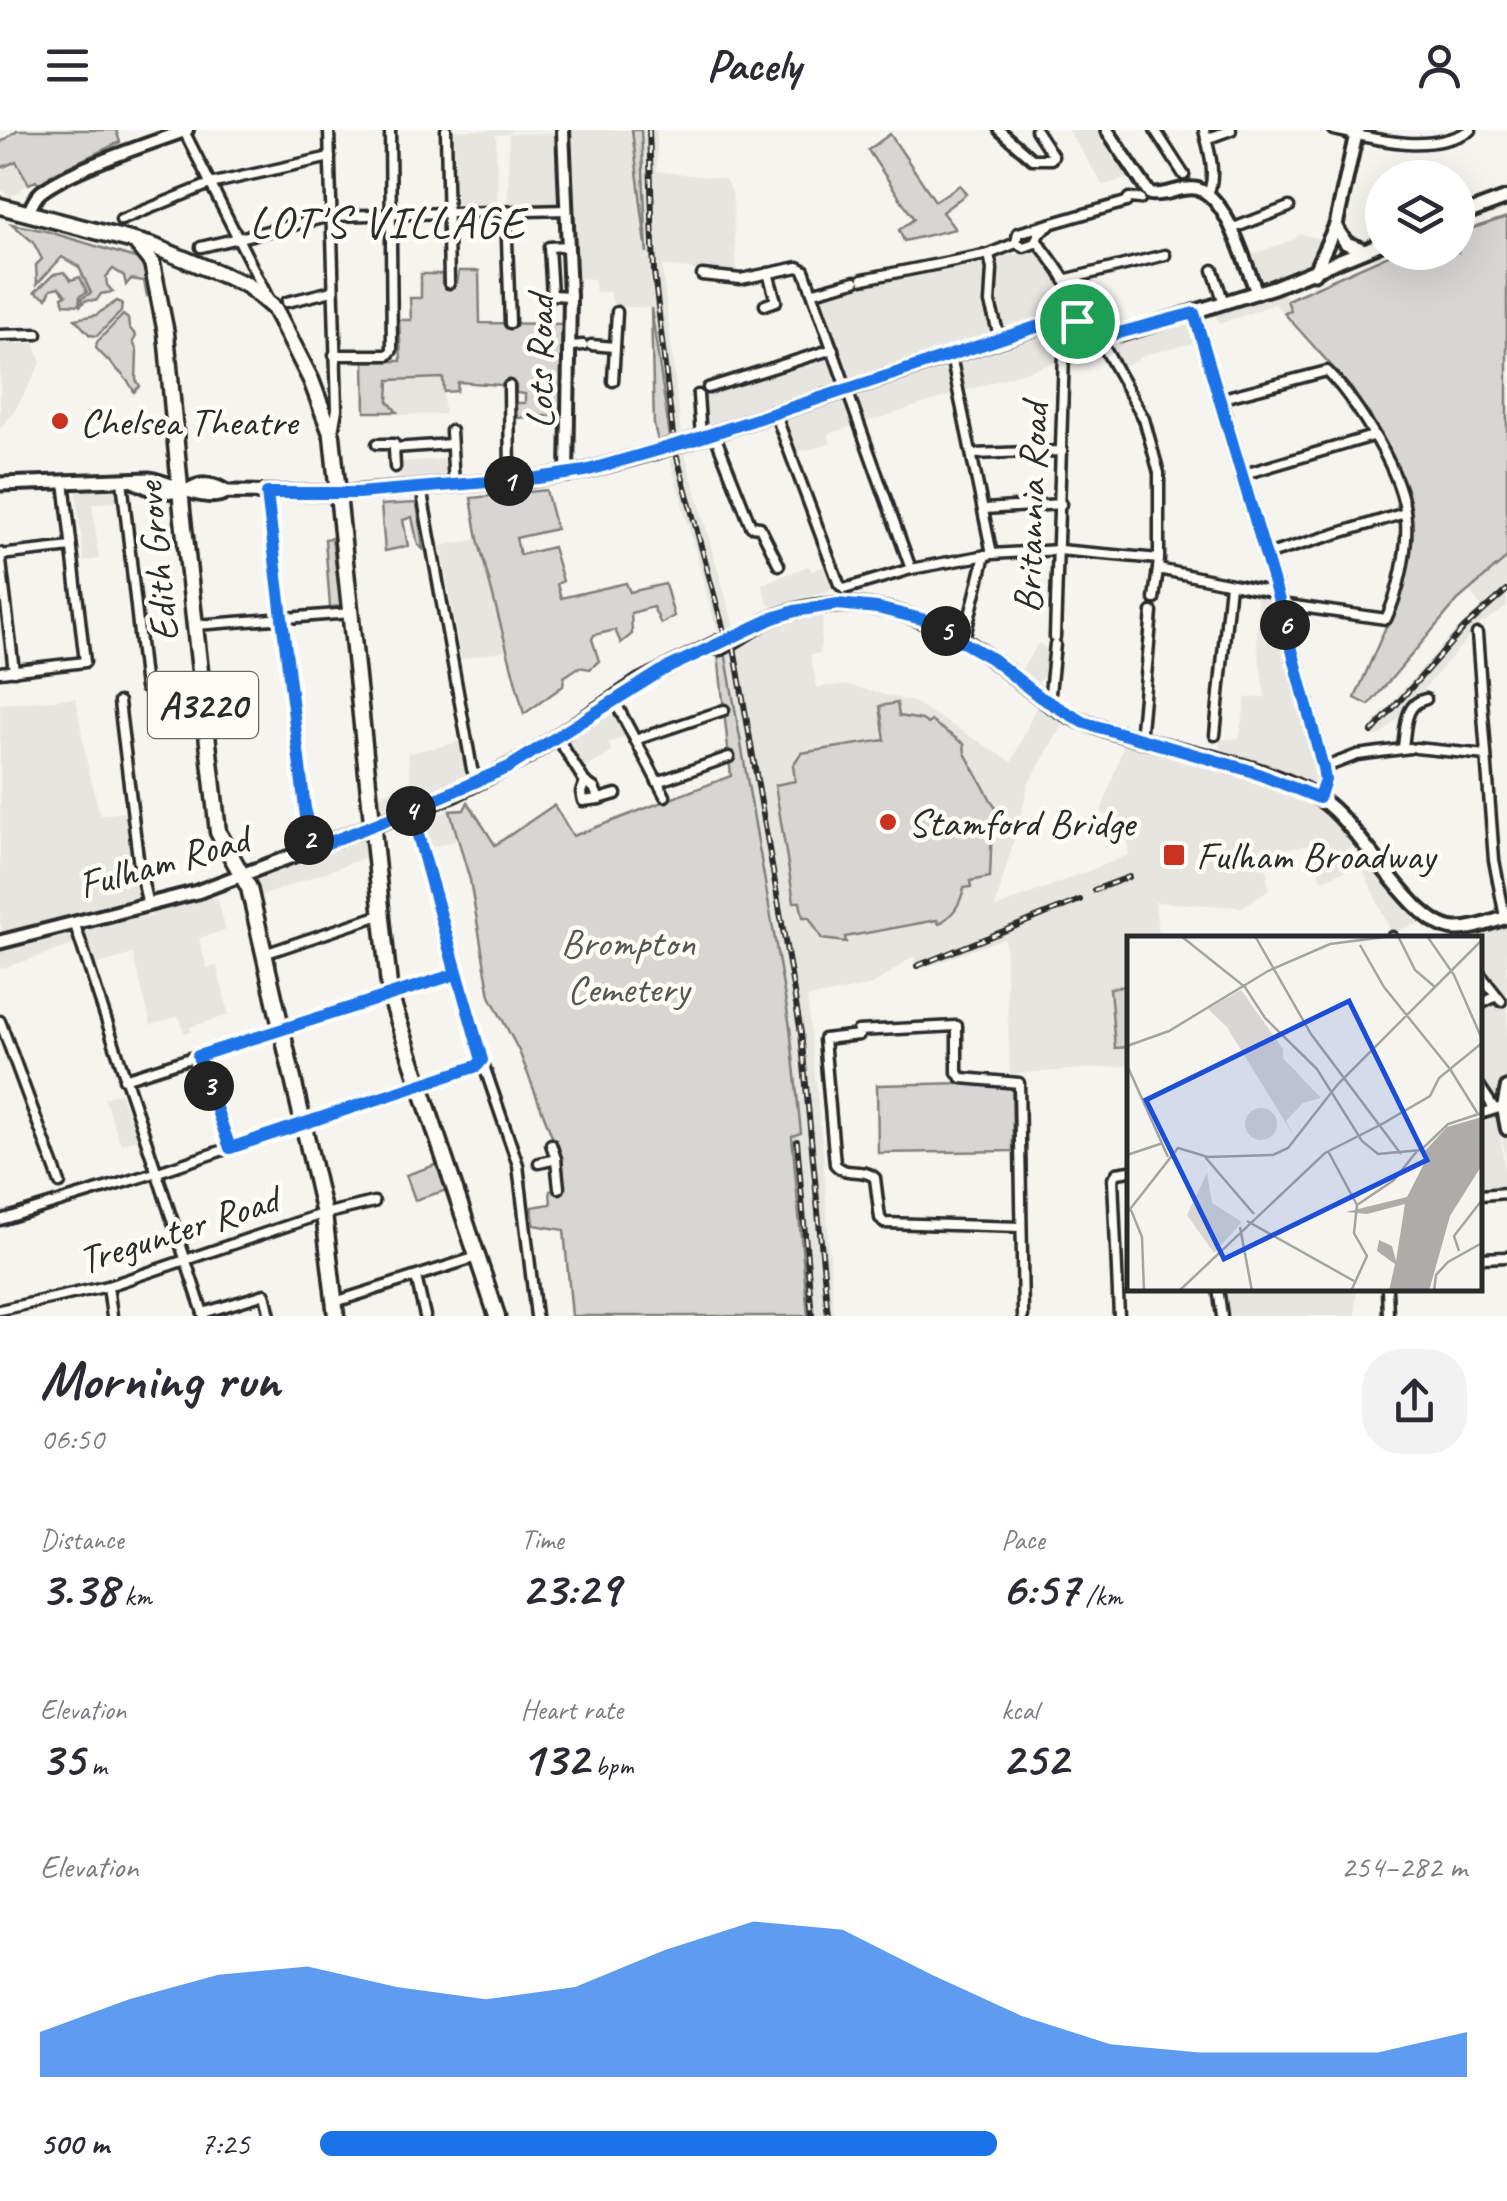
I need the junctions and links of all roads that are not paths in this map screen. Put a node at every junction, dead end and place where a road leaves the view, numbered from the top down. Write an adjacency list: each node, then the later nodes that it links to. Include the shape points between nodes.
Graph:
1 (329, 130): 15 (street)
2 (390, 130): 28 (street)
3 (446, 130): 27 (street)
4 (562, 130): 23 (street, Lots Road)
5 (998, 130): 6 (street, via 1032,159 1051,159)
6 (1036, 130)
7 (1108, 130): 19 (street)
8 (1154, 130): 16 (street)
9 (1231, 130): 14 (street)
10 (1334, 130): 13 (street)
11 (1471, 130): 13 (street, via 1405,144)
12 (185, 131): 17 (street); 25 (street, via 46,188)
13 (1357, 133): 31 (main road)
14 (1205, 135): 18 (street, via 1213,180)
15 (330, 157): 17 (street); 29 (street)
16 (1184, 175)
17 (210, 184): 30 (street); 34 (street)
18 (1208, 194): 19 (street, via 1185,188); 32 (street)
19 (1145, 196): 33 (street)
20 (1507, 198): 24 (main road)
21 (0, 206): 25 (highway)
22 (1289, 208): 32 (street)
23 (566, 210): 26 (street); 37 (street, Lots Road)
24 (1475, 210)
25 (30, 212): 35 (highway)
26 (506, 212): 27 (street); 64 (street)
27 (448, 213): 28 (street); 52 (street)
28 (390, 214): 29 (street); 72 (street, via 391,354)
29 (331, 216): 34 (street); 54 (street)
30 (121, 220)
31 (1337, 227): 39 (main road, via 1352,247); 44 (main road); 49 (main road)
32 (1231, 229): 56 (street)
33 (1037, 234): 36 (street, via 1024,247); 36 (street, via 1018,233); 51 (street, Britannia Road)
34 (237, 238): 38 (street); 46 (street)
35 (135, 242): 41 (highway); 45 (highway, Edith Grove / A3220)
36 (1016, 243): 42 (street)
37 (568, 246): 57 (street, Lots Road); 57 (street, via 549,247 552,295)
38 (201, 247)
39 (1365, 249)
40 (1365, 250): 44 (main road)
41 (170, 252): 45 (highway); 53 (highway)
42 (989, 254): 55 (street); 68 (street, via 990,303)
43 (1166, 255): 51 (street)
44 (1339, 262): 49 (main road)
45 (152, 263): 102 (highway, Edith Grove / A3220)
46 (254, 269): 53 (street); 58 (street)
47 (1213, 270): 59 (street)
48 (768, 273): 50 (street, via 741,279); 55 (street, via 798,266); 60 (street, via 776,301)
49 (1314, 273): 56 (main road)
50 (702, 275)
51 (1064, 280): 63 (street, Britannia Road, via 1074,302)
52 (449, 283)
53 (246, 285): 58 (highway)
54 (332, 290): 58 (street); 72 (street)
55 (814, 292): 71 (street)
56 (1257, 293): 59 (main road)
57 (570, 296): 69 (street, Lots Road)
58 (275, 303): 83 (highway)
59 (1224, 303): 62 (main road)
60 (765, 305)
61 (617, 312): 70 (street)
62 (1194, 313): 65 (main road, via 1122,334); 82 (street)
63 (1071, 321): 65 (main road); 68 (main road); 92 (street, Britannia Road)
64 (510, 323)
65 (1094, 327): 114 (street, via 1144,419 1159,472)
66 (36, 334): 67 (street)
67 (0, 335)
68 (1000, 340): 73 (main road)
69 (570, 346): 70 (street); 95 (street, Lots Road)
70 (615, 347): 74 (street)
71 (833, 349): 77 (street); 78 (street)
72 (334, 355): 75 (street)
73 (951, 356): 78 (main road); 93 (street)
74 (613, 381)
75 (336, 384): 83 (street); 86 (street)
76 (508, 386): 80 (street)
77 (708, 388)
78 (847, 390): 84 (main road); 116 (street)
79 (698, 395): 88 (street)
80 (508, 398): 81 (street); 99 (street)
81 (520, 398)
82 (1219, 398): 87 (street, via 1324,370); 96 (street)
83 (320, 402): 86 (highway)
84 (775, 413): 88 (main road); 116 (street, via 842,588)
85 (451, 430): 90 (street)
86 (332, 436): 105 (highway)
87 (1374, 436): 96 (street); 108 (street)
88 (702, 437): 95 (main road, bridge); 115 (street)
89 (377, 444): 91 (street)
90 (452, 444): 91 (street); 101 (street)
91 (394, 448): 94 (street)
92 (1062, 451): 93 (street); 106 (street, Britannia Road)
93 (972, 454): 107 (street)
94 (395, 468)
95 (567, 475): 99 (main road)
96 (1241, 475): 113 (street)
97 (64, 480): 98 (main road); 100 (main road); 109 (street)
98 (128, 480): 102 (main road, via 173,492); 128 (street)
99 (510, 481): 101 (main road)
100 (0, 484)
101 (454, 486): 103 (main road)
102 (185, 488): 104 (main road, via 219,497); 123 (highway, Edith Grove / A3220)
103 (421, 488): 105 (main road); 144 (street)
104 (267, 493): 105 (main road); 122 (street)
105 (337, 494): 121 (highway)
106 (1060, 504): 107 (street); 110 (street, Britannia Road)
107 (985, 509): 112 (street)
108 (1406, 513): 113 (street); 119 (street, via 1386,619)
109 (71, 548): 111 (street); 126 (street, via 85,662)
110 (1059, 550): 112 (street); 114 (street); 132 (street, Britannia Road)
111 (0, 554): 126 (street)
112 (989, 554): 116 (street); 124 (street)
113 (1266, 555): 119 (street)
114 (1158, 564): 117 (street); 118 (street)
115 (779, 565)
116 (911, 569)
117 (1230, 584): 119 (street); 134 (street)
118 (1154, 599)
119 (1279, 599): 141 (street)
120 (1152, 612): 137 (street)
121 (351, 613): 122 (street); 150 (highway)
122 (284, 620): 123 (street); 151 (street)
123 (195, 625): 152 (highway, Edith Grove / A3220, via 218,832)
124 (966, 632)
125 (1477, 634): 139 (street)
126 (14, 671): 127 (street)
127 (0, 672)
128 (145, 688)
129 (613, 698): 132 (main road, Fulham Road, via 773,618 826,605 906,614 977,649); 135 (main road, Fulham Road); 136 (street)
130 (1426, 698): 138 (street, via 1410,710)
131 (120, 702): 153 (street)
132 (1049, 703): 137 (main road, Fulham Road)
133 (724, 710): 136 (street)
134 (1215, 735)
135 (557, 737): 142 (street); 144 (main road, Fulham Road)
136 (635, 740): 143 (street)
137 (1140, 740): 148 (main road, Fulham Road)
138 (1410, 748): 139 (street); 141 (street, via 1356,755)
139 (1486, 755): 155 (street)
140 (729, 757): 143 (street)
141 (1323, 768): 148 (street)
142 (585, 782): 147 (street); 147 (street, via 583,801)
143 (657, 782): 146 (street)
144 (478, 783): 149 (main road, Fulham Road)
145 (616, 794): 147 (street)
146 (664, 796)
147 (600, 798)
148 (1319, 798): 155 (main road, via 1434,922 1461,929)
149 (411, 810): 150 (main road, Fulham Road); 159 (street)
150 (374, 825): 151 (main road, Fulham Road); 154 (highway)
151 (310, 850): 152 (main road, Fulham Road)
152 (243, 875): 153 (main road, Fulham Road); 158 (highway, A3220)
153 (148, 905): 156 (main road, Fulham Road)
154 (383, 914): 158 (street); 161 (highway)
155 (1506, 917)
156 (74, 922): 157 (main road, Fulham Road); 167 (street)
157 (1, 939)
158 (264, 954): 164 (highway, A3220)
159 (456, 974): 161 (street); 166 (street)
160 (1482, 977): 162 (street, via 1498,999)
161 (390, 996): 164 (street); 168 (highway)
162 (1482, 1003)
163 (0, 1021): 181 (street)
164 (280, 1030): 165 (street); 173 (highway, A3220)
165 (198, 1056): 167 (street); 176 (street)
166 (482, 1060): 168 (street); 178 (street)
167 (124, 1079): 180 (street)
168 (420, 1084): 173 (street); 189 (highway)
169 (1507, 1088): 171 (street)
170 (1482, 1089): 171 (street)
171 (1498, 1108): 172 (street); 174 (street)
172 (1482, 1113)
173 (303, 1124): 176 (street); 186 (highway, A3220)
174 (1507, 1129)
175 (550, 1144): 177 (street)
176 (230, 1148): 180 (street)
177 (556, 1159): 178 (street); 182 (street)
178 (518, 1165): 204 (street)
179 (1127, 1171): 206 (street, via 1113,1179)
180 (158, 1172): 187 (street); 192 (street)
181 (60, 1183)
182 (559, 1188)
183 (1507, 1193): 184 (street)
184 (1482, 1195)
185 (374, 1202): 186 (street, Tregunter Road)
186 (324, 1214): 192 (street, Tregunter Road); 197 (highway, A3220)
187 (0, 1220)
188 (1017, 1228): 188 (street, via 884,1223 875,1178 835,1164 824,1041 858,1031 957,1026 962,1078 1019,1082); 205 (street)
189 (477, 1257): 193 (street); 203 (highway)
190 (1507, 1257): 191 (street)
191 (1482, 1258)
192 (186, 1260): 194 (street, Tregunter Road); 199 (street)
193 (416, 1277): 197 (street); 202 (street)
194 (108, 1286): 198 (street, Tregunter Road); 200 (street)
195 (1218, 1291): 207 (street)
196 (1387, 1291): 208 (street)
197 (336, 1309)
198 (0, 1310)
199 (204, 1314): 201 (street, via 265,1294)
200 (112, 1316)
201 (270, 1316)
202 (425, 1316)
203 (497, 1316)
204 (536, 1316)
205 (1023, 1316)
206 (1120, 1316)
207 (1222, 1316)
208 (1388, 1316)

